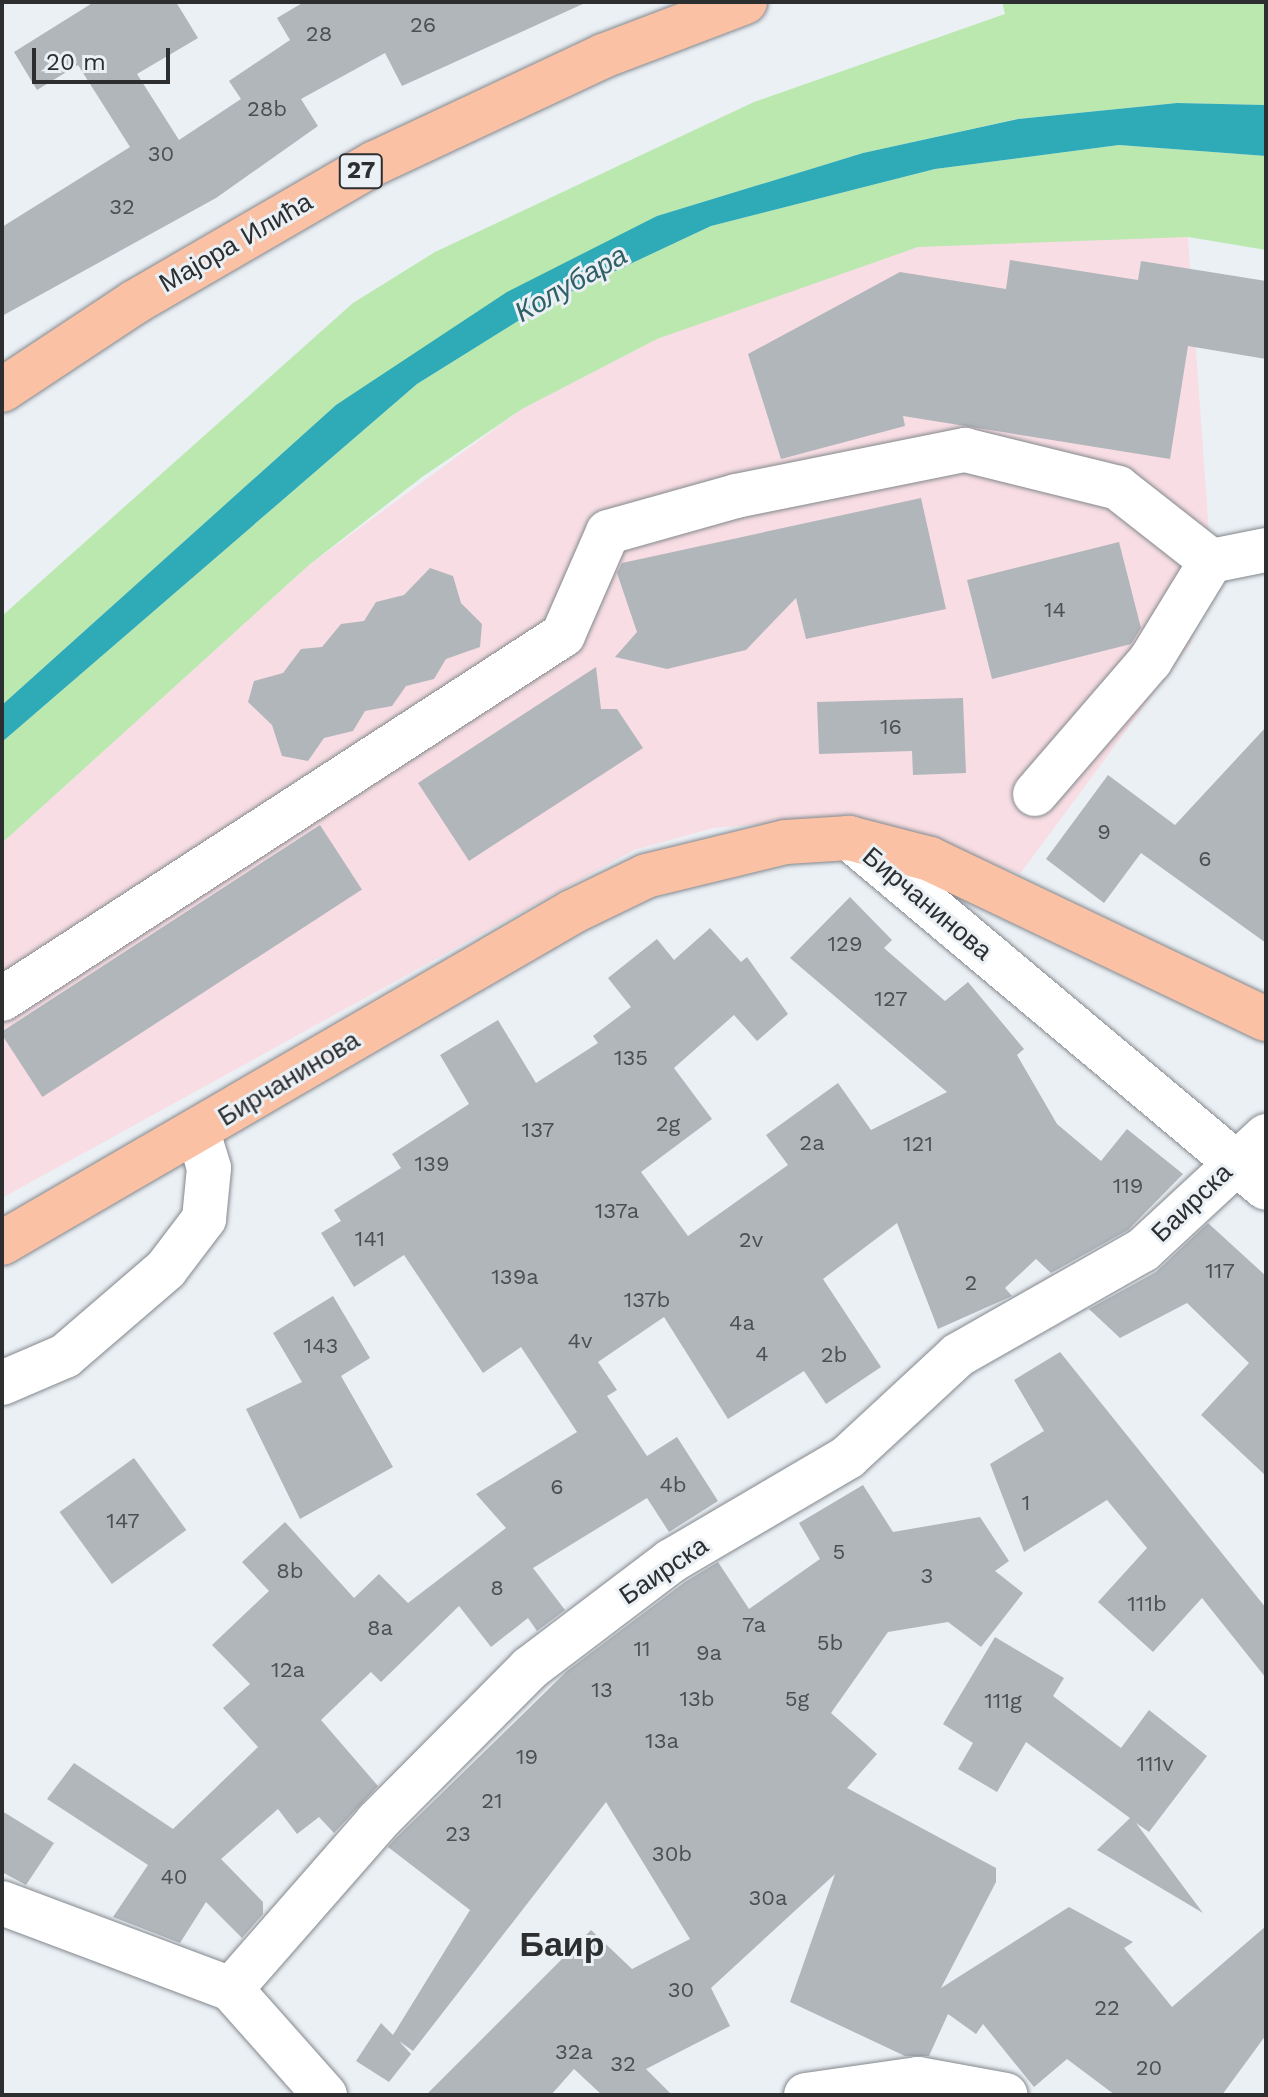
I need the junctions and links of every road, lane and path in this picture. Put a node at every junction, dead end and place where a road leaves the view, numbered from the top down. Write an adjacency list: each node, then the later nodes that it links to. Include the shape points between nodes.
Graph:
1 (745, 2): 2 (main road, Мајора Илића / 27, via 603,56 375,163 135,302)
2 (2, 390)
3 (1266, 550): 4 (street)
4 (1211, 561): 5 (street, via 1150,661); 7 (street, via 1118,488 965,450 736,496 608,532 563,635)
5 (1035, 794)
6 (849, 838): 8 (main road, via 930,859); 9 (main road, Бирчанинова, via 786,842 646,876 572,912); 10 (street, Бирчанинова)
7 (2, 999)
8 (1266, 1019)
9 (198, 1133): 11 (main road, Бирчанинова); 12 (street, Бирчанинова, via 209,1168 204,1219 166,1269 65,1356)
10 (1256, 1162): 14 (street, Баирска, via 1143,1250 958,1355 848,1457 671,1561 530,1668 377,1822)
11 (2, 1243)
12 (2, 1383)
13 (2, 1903): 14 (street)
14 (231, 1989): 15 (street)
15 (325, 2095)
16 (806, 2095): 17 (street, via 918,2079)
17 (1006, 2095)

